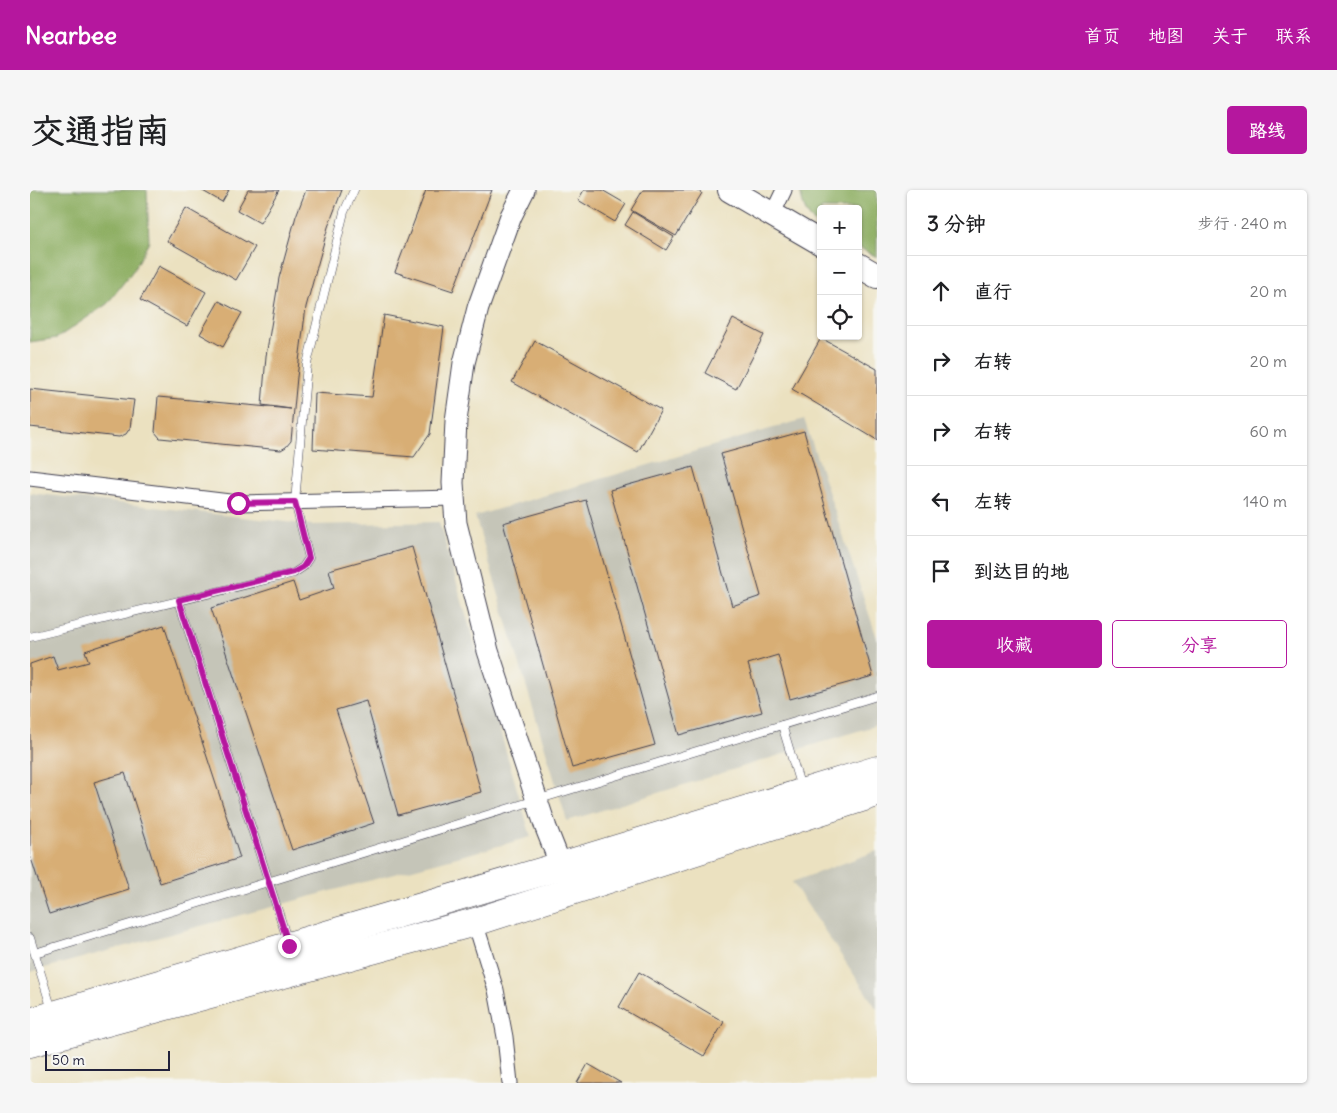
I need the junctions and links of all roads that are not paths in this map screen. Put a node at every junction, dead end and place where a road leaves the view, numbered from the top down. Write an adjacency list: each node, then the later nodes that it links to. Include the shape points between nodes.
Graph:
1 (354, 190): 11 (lane, via 344,212 307,364)
2 (524, 190): 10 (street, via 511,216 478,308 464,363 456,421)
3 (730, 190): 5 (main road)
4 (784, 190): 5 (street)
5 (772, 215): 6 (main road)
6 (817, 241)
7 (862, 267): 8 (main road)
8 (877, 276)
9 (30, 478): 11 (street, via 238,503)
10 (454, 498): 11 (street); 19 (street, via 456,523 488,651)
11 (295, 502): 12 (lane, via 309,558 303,567 294,572)
12 (179, 600): 13 (lane); 21 (lane)
13 (30, 637)
14 (877, 696): 15 (lane)
15 (782, 725): 17 (lane); 19 (lane)
16 (877, 770): 17 (highway)
17 (803, 793): 20 (highway)
18 (877, 793): 22 (highway)
19 (537, 800): 20 (street); 21 (lane)
20 (561, 866): 24 (highway)
21 (269, 882): 24 (lane); 25 (lane)
22 (474, 922): 27 (highway); 28 (street, via 496,990)
23 (30, 938): 25 (lane)
24 (289, 946): 26 (highway)
25 (35, 952): 26 (lane)
26 (42, 1018)
27 (30, 1044)
28 (510, 1083)

